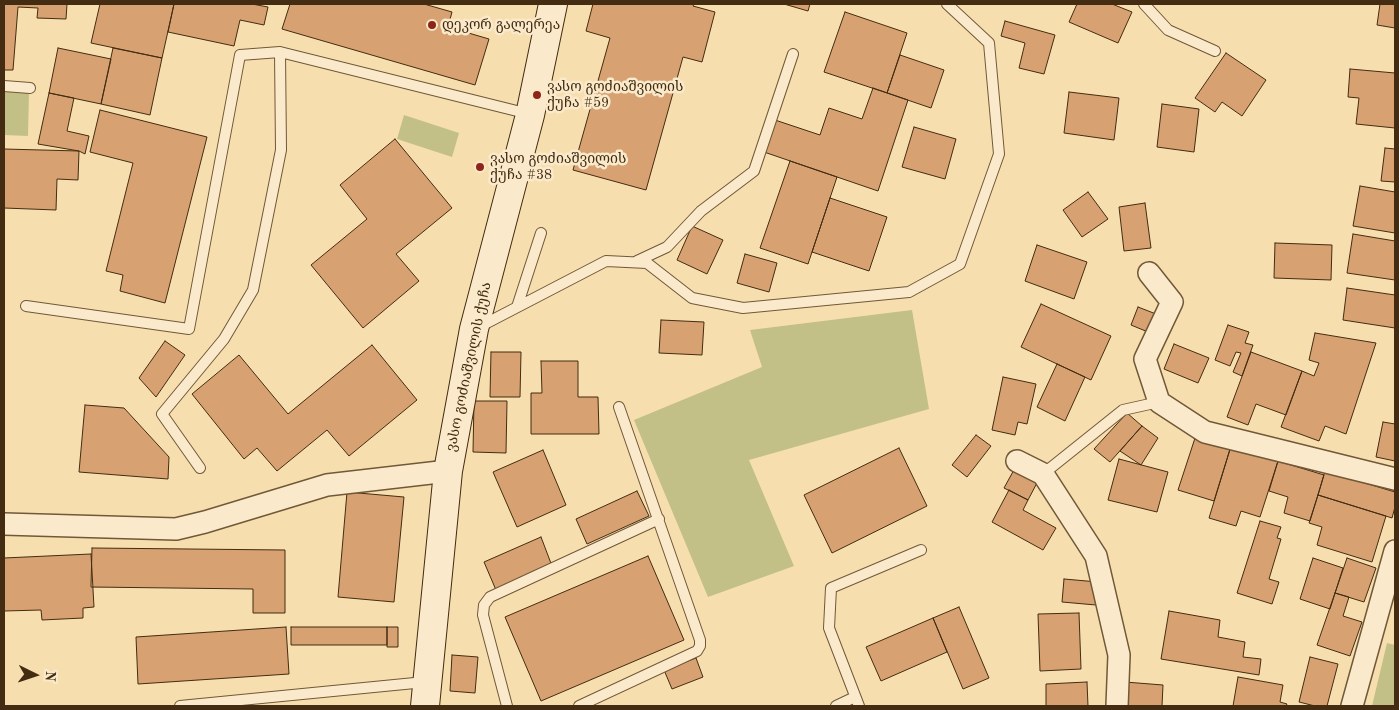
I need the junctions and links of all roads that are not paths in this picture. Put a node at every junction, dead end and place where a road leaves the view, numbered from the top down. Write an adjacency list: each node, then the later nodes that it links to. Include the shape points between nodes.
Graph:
1 (553, 4): 9 (main road, ვასო გოძიაშვილის ქუჩა)
2 (947, 4): 11 (lane, via 989,43 999,154 960,264 909,292 743,308 692,298 647,263)
3 (1144, 4): 4 (lane, via 1168,30)
4 (1215, 51)
5 (280, 52): 9 (lane); 13 (lane, via 240,55 189,329); 19 (lane, via 281,150 253,290 224,339 162,414)
6 (794, 54): 11 (lane, via 754,170 701,211 667,247)
7 (4, 86): 8 (lane)
8 (30, 88)
9 (530, 114): 15 (main road, ვასო გოძიაშვილის ქუჩა)
10 (540, 233): 14 (lane)
11 (633, 262): 14 (lane, via 606,261)
12 (1149, 273): 16 (street, via 1172,302 1145,359)
13 (26, 306)
14 (517, 307): 15 (lane)
15 (474, 329): 20 (main road, ვასო გოძიაშვილის ქუჩა)
16 (1159, 402): 21 (lane, via 1122,410); 22 (street, via 1205,432)
17 (619, 407): 23 (lane)
18 (1017, 461): 21 (street)
19 (200, 468)
20 (448, 471): 24 (street, via 327,485 176,529); 27 (main road, ვასო გოძიაშვილის ქუჩა)
21 (1043, 474): 33 (street, via 1096,556 1119,654)
22 (1395, 479)
23 (659, 519): 30 (lane, via 490,597 484,605 484,615); 31 (lane, via 700,646 697,651)
24 (4, 524)
25 (921, 550): 28 (lane, via 830,588 829,628)
26 (1395, 551): 34 (street)
27 (426, 694): 29 (lane)
28 (857, 702): 32 (lane)
29 (180, 706)
30 (508, 706)
31 (579, 706)
32 (836, 706)
33 (1117, 706)
34 (1352, 706)

